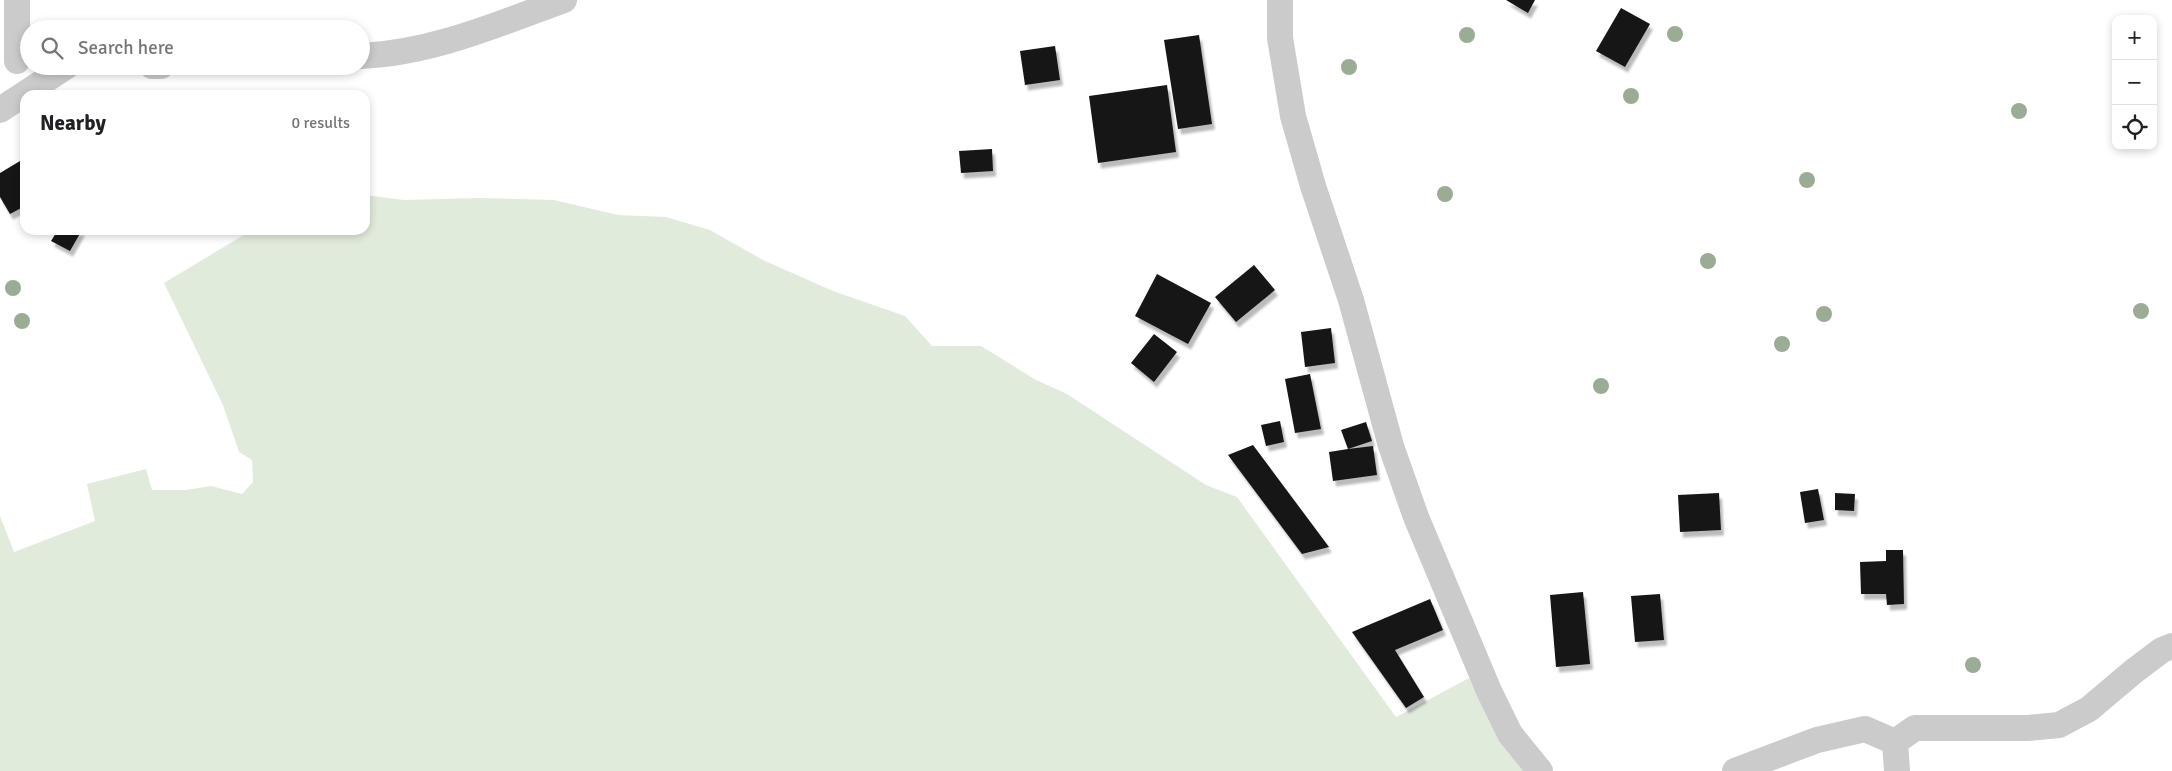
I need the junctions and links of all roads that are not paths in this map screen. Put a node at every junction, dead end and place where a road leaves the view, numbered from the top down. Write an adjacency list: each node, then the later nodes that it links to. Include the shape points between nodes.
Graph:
1 (17, 0): 5 (street)
2 (564, 0): 4 (street, via 460,37 390,55)
3 (1280, 0): 12 (street, via 1280,38 1294,116 1313,186 1351,300 1391,446 1416,517 1489,691 1510,734)
4 (370, 56)
5 (15, 61)
6 (53, 75): 7 (street)
7 (30, 90)
8 (20, 97): 9 (street)
9 (0, 110)
10 (2172, 646): 11 (street, via 2134,671 2089,710 2059,725 1915,728)
11 (1895, 742): 13 (street, via 1865,729 1817,740); 14 (street)
12 (1540, 771)
13 (1736, 771)
14 (1897, 771)

